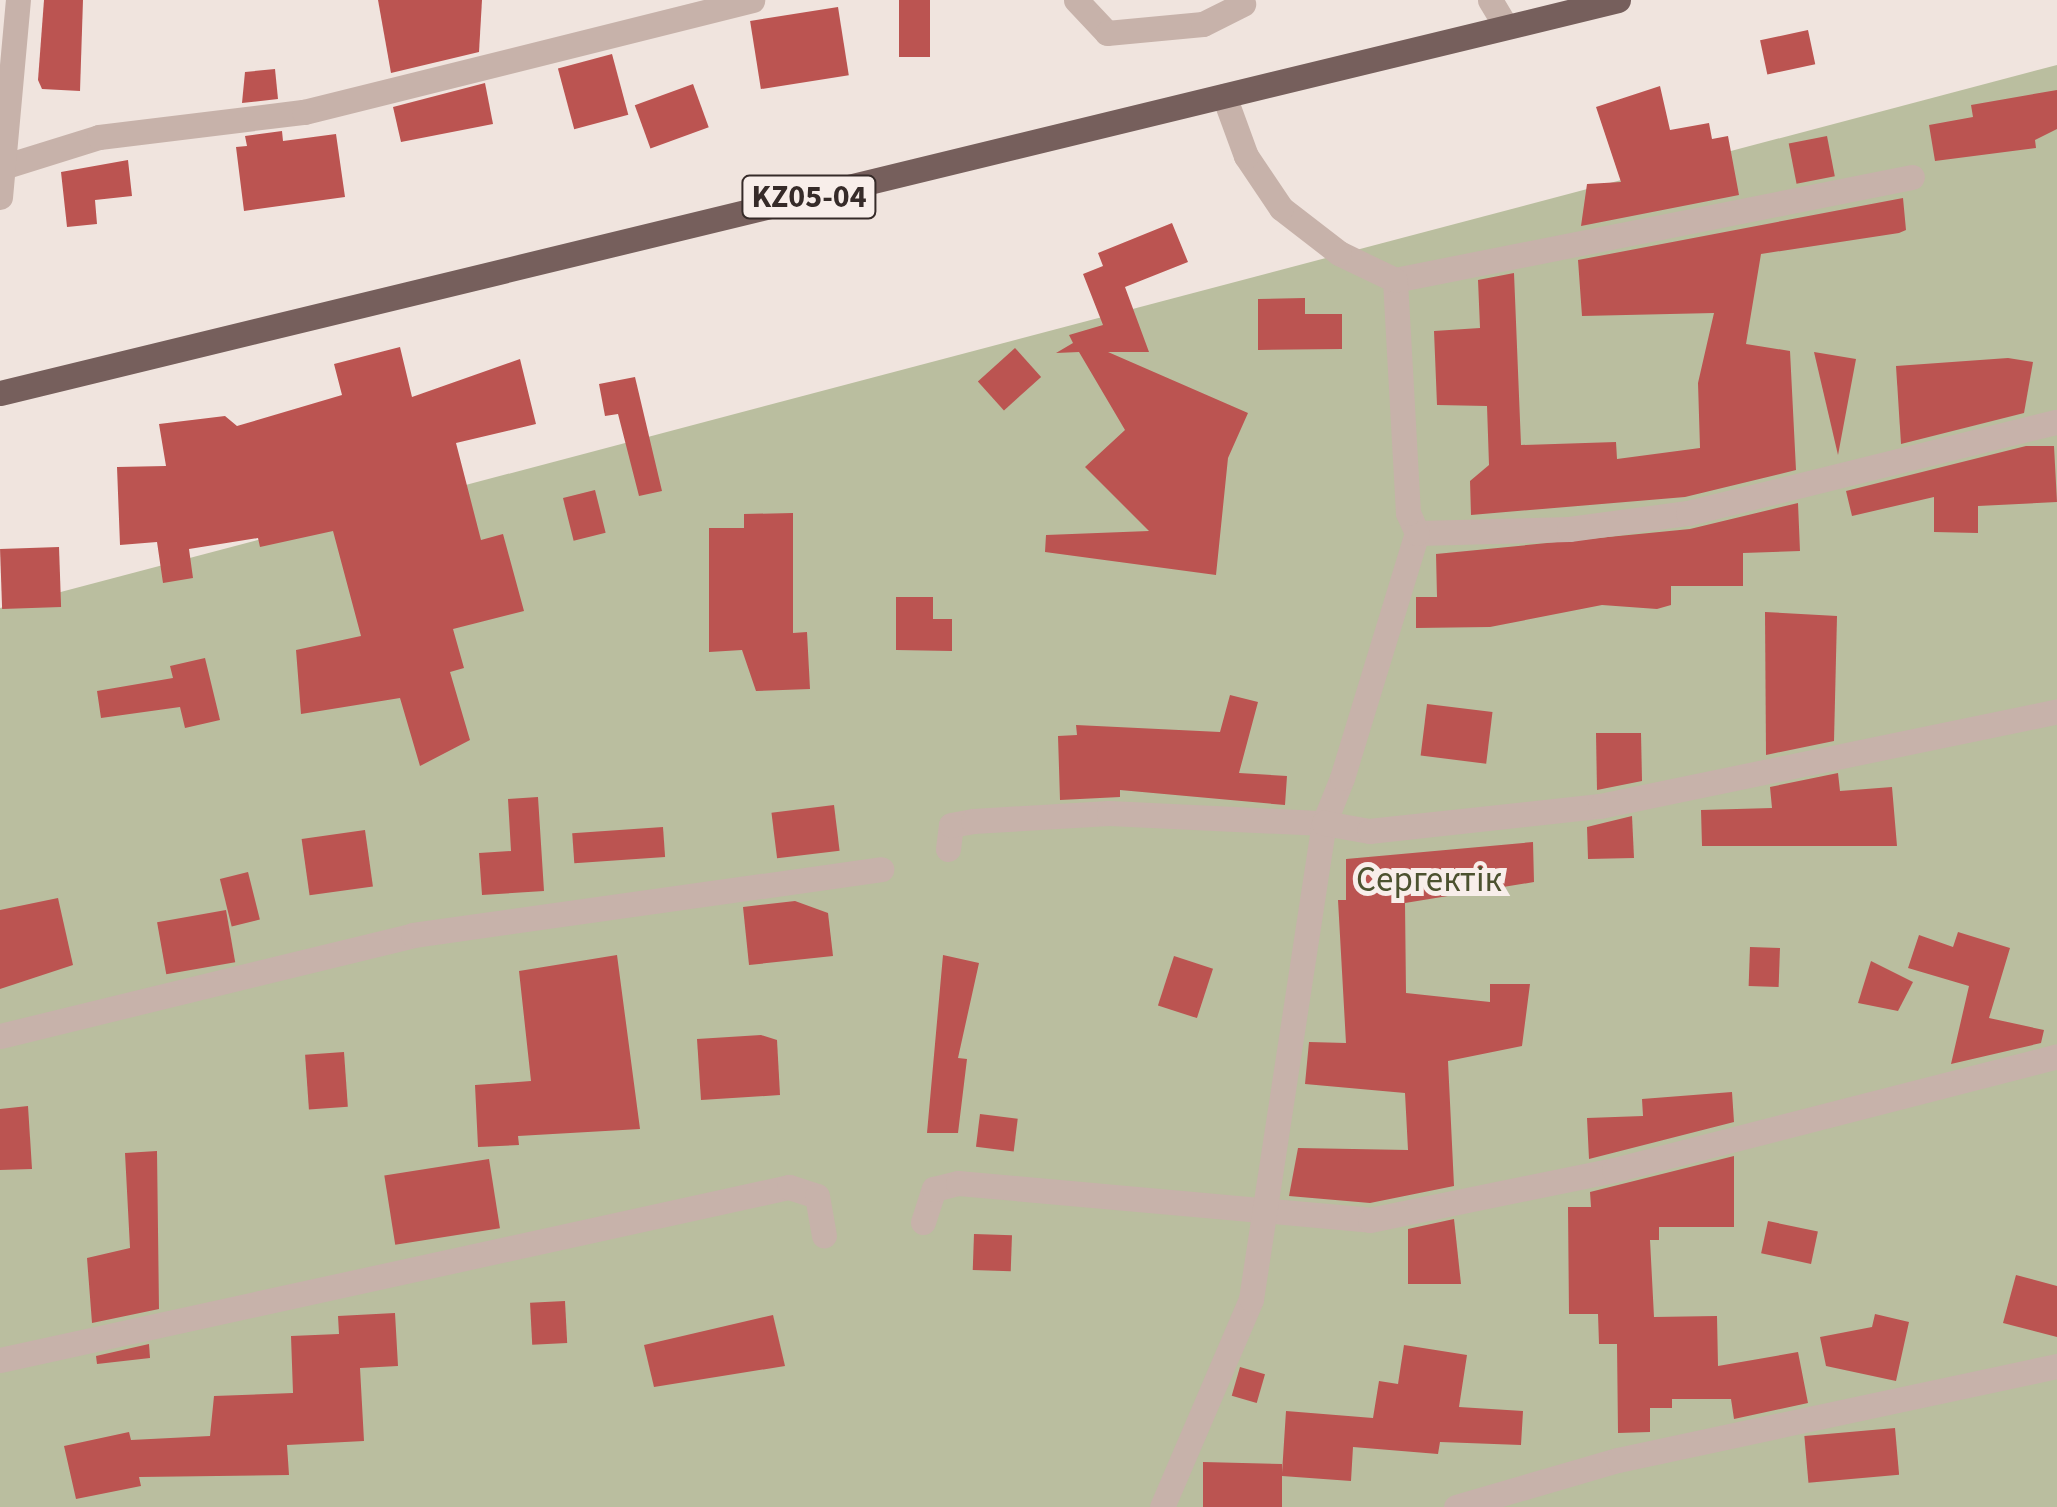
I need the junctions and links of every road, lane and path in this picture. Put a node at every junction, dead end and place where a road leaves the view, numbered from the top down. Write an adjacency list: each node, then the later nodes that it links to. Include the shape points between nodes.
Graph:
1 (18, 0): 9 (street)
2 (752, 0): 9 (street, via 304,112 99,137)
3 (1076, 0): 6 (street, via 1107,33 1203,24)
4 (1490, 0): 7 (street)
5 (1618, 0): 7 (main road, KZ05-04)
6 (1242, 4)
7 (1506, 27): 8 (main road, KZ05-04)
8 (1224, 96): 12 (street, via 1246,156 1281,208 1338,254); 13 (main road, KZ05-04)
9 (6, 166): 11 (street)
10 (1912, 177): 12 (street)
11 (0, 197)
12 (1395, 280): 15 (street, via 1408,512)
13 (0, 393)
14 (2057, 422): 15 (street, via 1688,513 1552,530)
15 (1417, 533): 17 (street)
16 (2057, 711): 17 (street, via 1600,806 1368,831)
17 (1324, 823): 18 (street, via 1109,813 973,822 951,825); 22 (street)
18 (948, 849)
19 (880, 869): 20 (street, via 413,935)
20 (0, 1036)
21 (2057, 1056): 22 (street, via 1614,1170 1370,1220)
22 (1266, 1215): 23 (street, via 958,1183 934,1189); 27 (street, via 1250,1299)
23 (922, 1222)
24 (824, 1235): 25 (street, via 817,1196 790,1187)
25 (0, 1360)
26 (2057, 1366): 28 (street, via 1618,1460)
27 (1162, 1507)
28 (1456, 1507)

